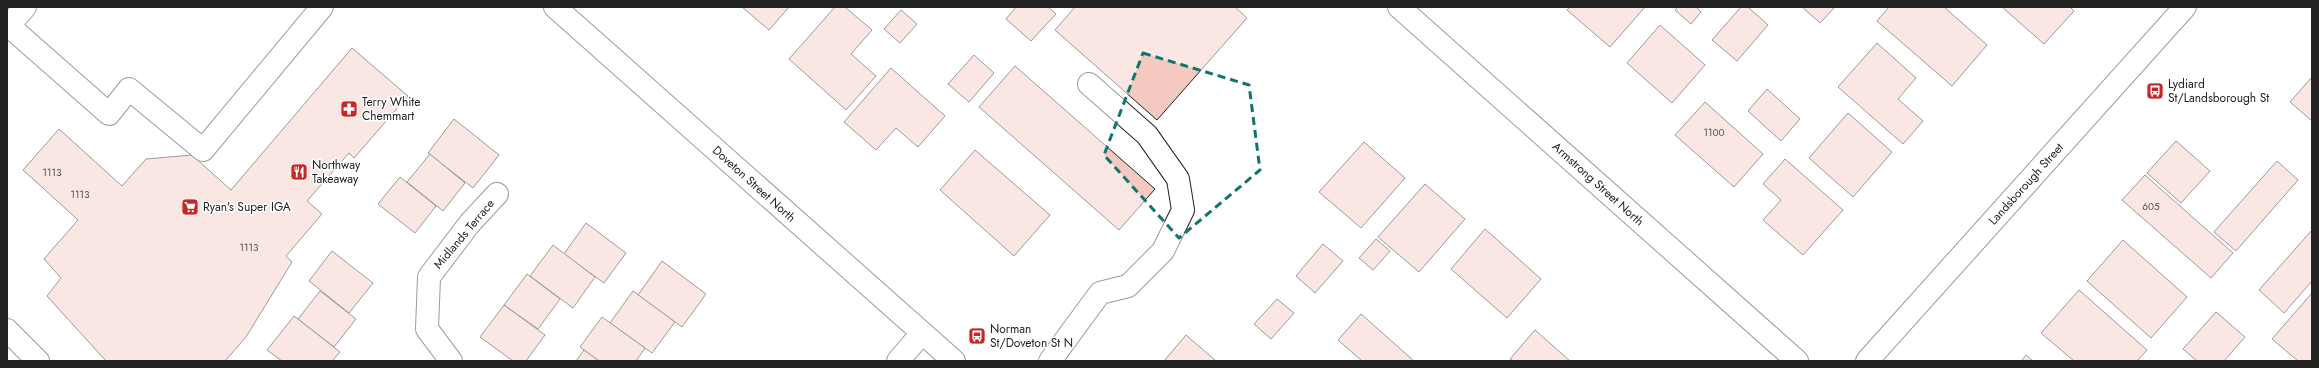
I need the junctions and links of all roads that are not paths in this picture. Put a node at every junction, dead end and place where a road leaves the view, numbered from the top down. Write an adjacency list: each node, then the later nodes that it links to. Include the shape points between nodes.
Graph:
1 (25, 7): 6 (street)
2 (322, 7): 6 (street, via 203,150 129,89 109,114)
3 (555, 7): 10 (street, Doveton Street North)
4 (1399, 7): 16 (street, Armstrong Street North)
5 (2185, 7): 17 (street, Landsborough Street)
6 (8, 27)
7 (1089, 84): 15 (street, via 1147,135 1178,179 1183,210 1162,251 1128,286 1100,293)
8 (497, 194): 12 (street, Midlands Terrace, via 470,223 428,278 427,329)
9 (7, 330): 11 (street)
10 (922, 333): 13 (street); 14 (street, Doveton Street North)
11 (38, 361)
12 (451, 361)
13 (898, 361)
14 (954, 361)
15 (1050, 361)
16 (1797, 361)
17 (1868, 361)

